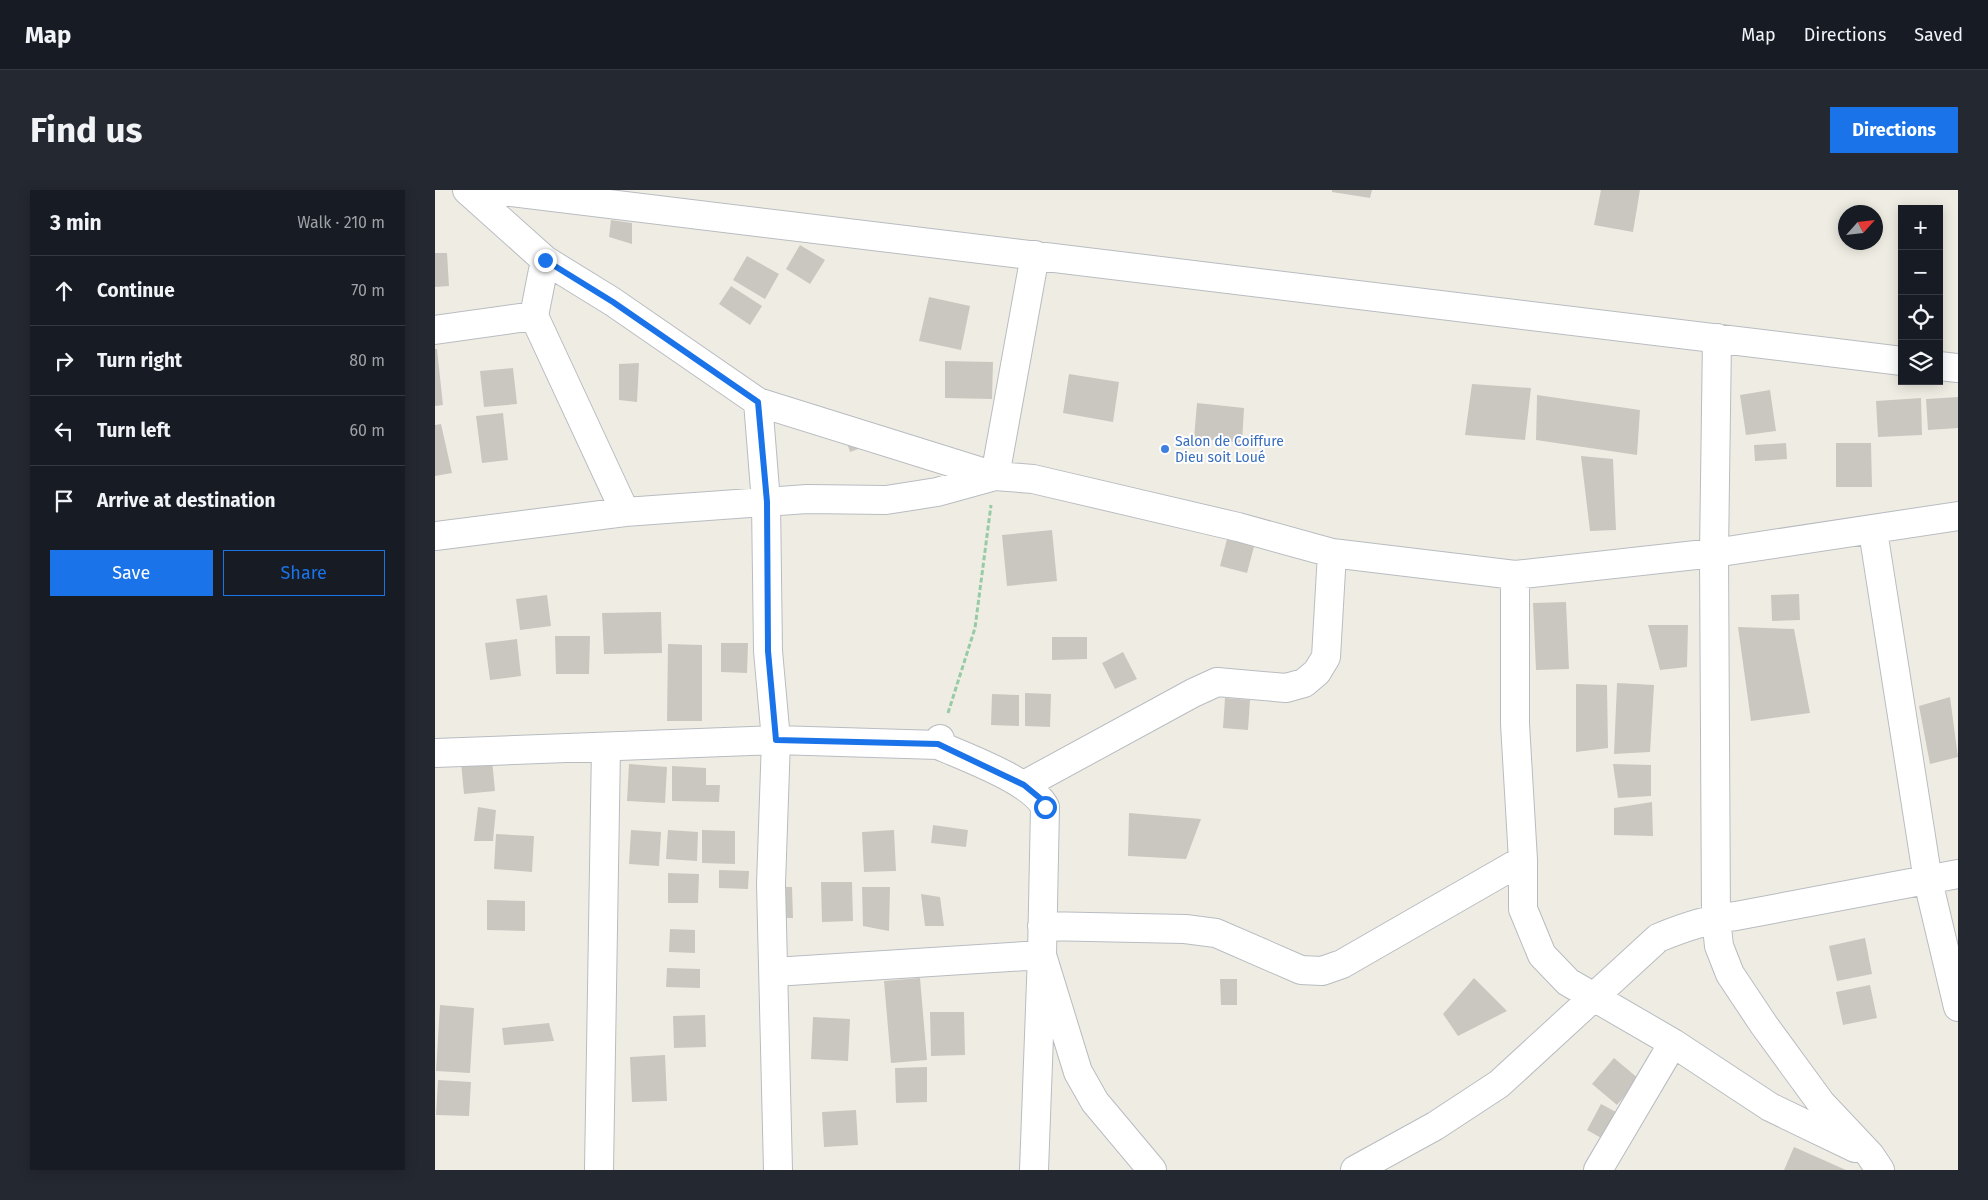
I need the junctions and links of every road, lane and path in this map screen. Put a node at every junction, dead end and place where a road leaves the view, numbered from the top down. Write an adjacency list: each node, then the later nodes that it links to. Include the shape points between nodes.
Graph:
1 (467, 190): 4 (street)
2 (494, 190): 3 (street)
3 (1035, 255): 7 (street); 12 (street)
4 (545, 260): 5 (street); 11 (street, via 613,302)
5 (534, 316): 6 (street); 14 (street)
6 (435, 330)
7 (1717, 338): 8 (street); 19 (street)
8 (1898, 361)
9 (1943, 366): 10 (street)
10 (1958, 368)
11 (758, 402): 12 (street); 13 (street)
12 (995, 476): 13 (street, via 937,492 886,500); 18 (street, via 1042,482 1238,527); 22 (path, via 975,628)
13 (767, 502): 14 (street); 21 (street, via 768,651)
14 (625, 512): 17 (street)
15 (1958, 516): 16 (street)
16 (1873, 530): 19 (street); 28 (street)
17 (435, 536)
18 (1332, 553): 20 (street); 25 (street, via 1326,657 1317,672 1304,683 1286,688 1217,682)
19 (1714, 553): 20 (street); 29 (street)
20 (1515, 575): 26 (street, via 1515,724)
21 (776, 740): 22 (street); 23 (street); 32 (street, via 771,884)
22 (939, 742): 25 (street)
23 (606, 747): 24 (street); 37 (street)
24 (435, 753)
25 (1024, 785): 30 (street, via 1041,799 1045,807)
26 (1523, 860): 30 (street, via 1342,964 1322,971 1301,970 1216,933 1185,929); 33 (street, via 1523,910 1542,955 1568,982)
27 (1958, 874): 28 (street)
28 (1928, 881): 29 (street); 34 (street)
29 (1715, 918): 33 (street, via 1658,938); 36 (street, via 1719,946 1730,974 1763,1025 1821,1103)
30 (1042, 926): 31 (street)
31 (1042, 955): 32 (street); 39 (street); 40 (street, via 1078,1072 1095,1102)
32 (774, 972): 38 (street)
33 (1594, 999): 35 (street); 41 (street, via 1499,1084 1435,1126)
34 (1958, 1007)
35 (1673, 1043): 36 (street, via 1770,1107); 42 (street)
36 (1875, 1162)
37 (599, 1170)
38 (777, 1170)
39 (1034, 1170)
40 (1152, 1170)
41 (1355, 1170)
42 (1598, 1170)

